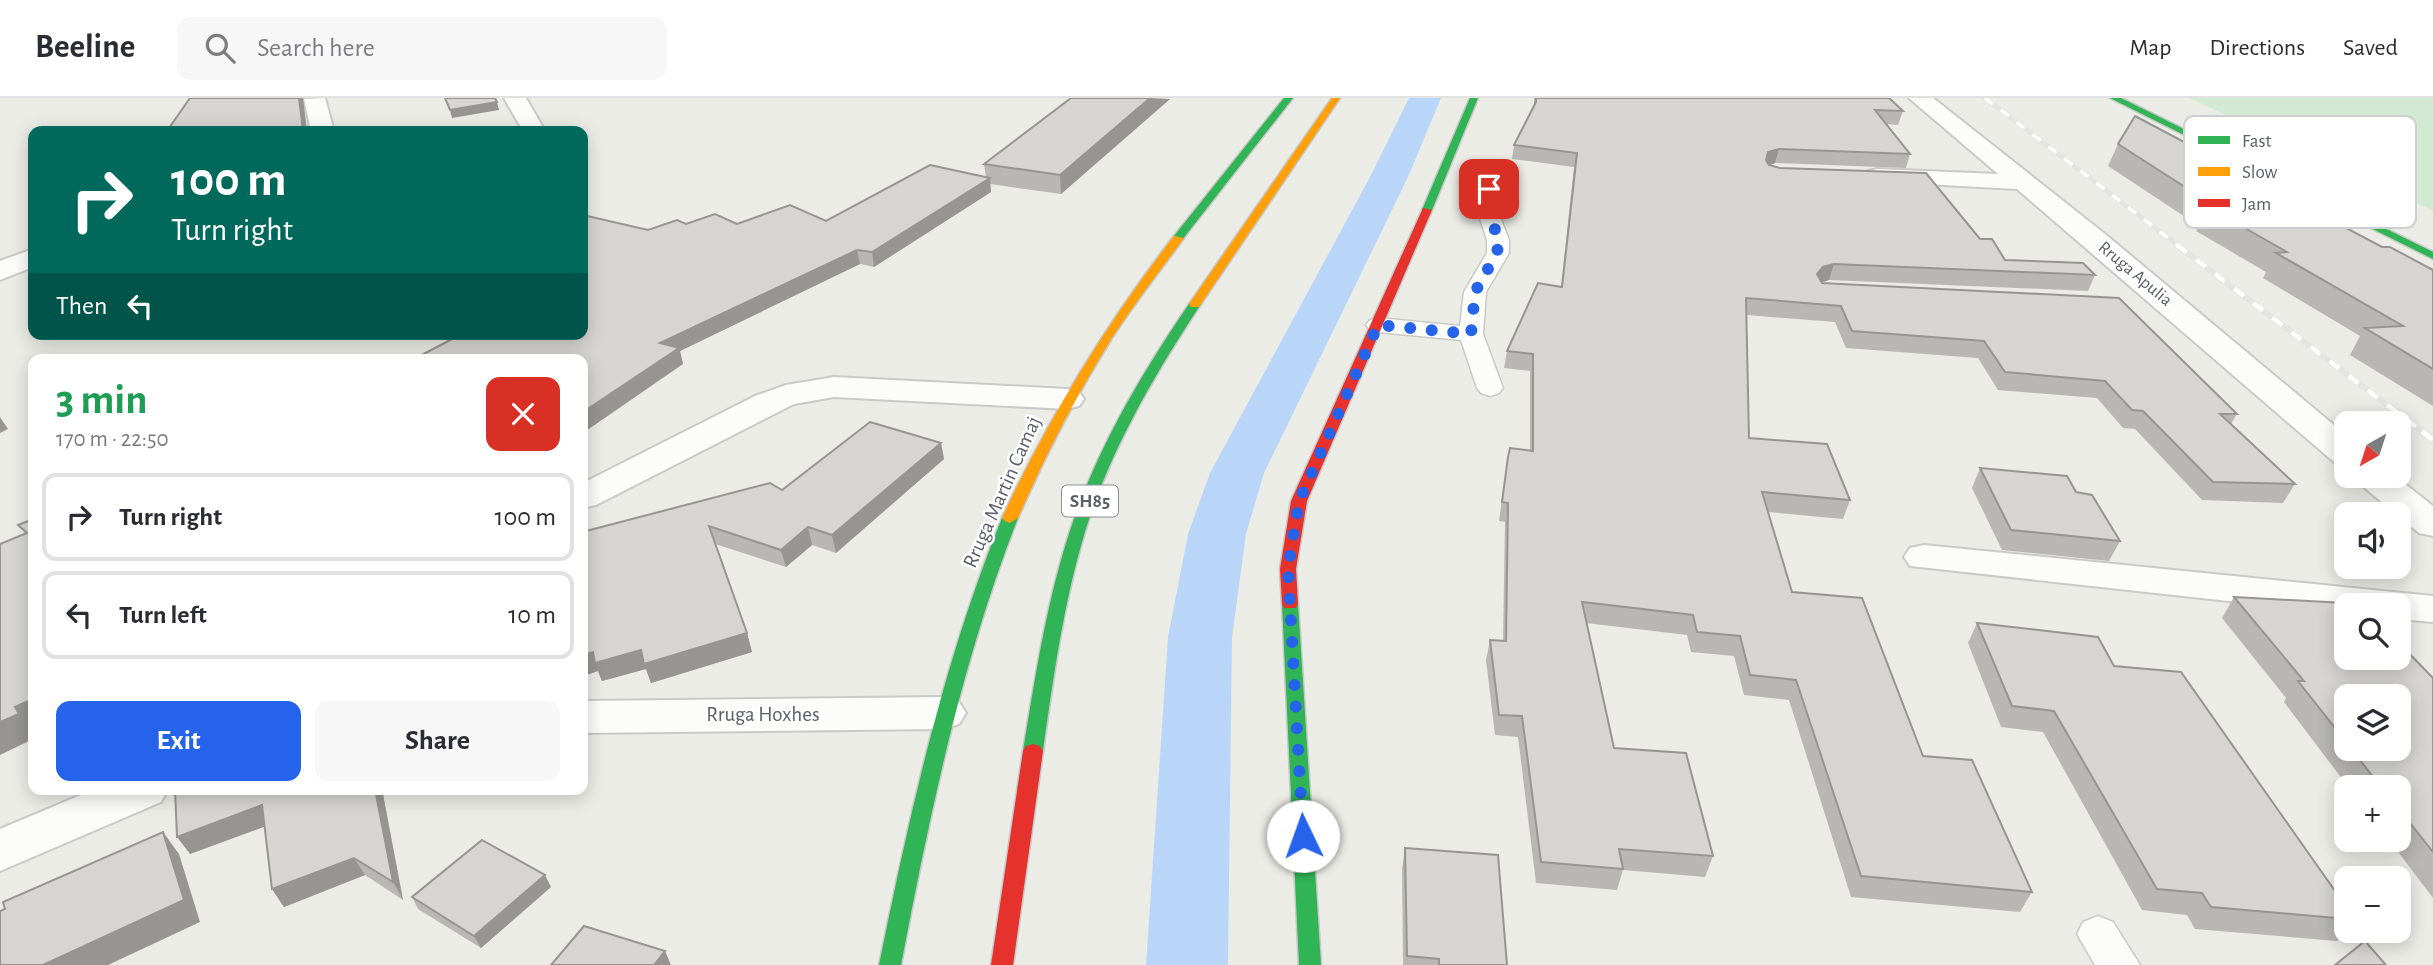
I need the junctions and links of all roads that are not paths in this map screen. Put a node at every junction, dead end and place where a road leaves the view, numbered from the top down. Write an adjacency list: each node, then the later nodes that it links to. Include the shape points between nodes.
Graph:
1 (515, 98): 9 (street)
2 (1289, 98): 23 (main road, Rruga Martin Camaj, via 1123,310)
3 (1336, 98): 37 (main road, SH85, via 1158,358 1106,460 1073,545 1049,642)
4 (1475, 98): 20 (main road)
5 (1920, 98): 12 (street, Rruga Apulia)
6 (2114, 98): 10 (main road)
7 (315, 99): 8 (street)
8 (321, 126)
9 (531, 126)
10 (2184, 133)
11 (1858, 176): 12 (street)
12 (2022, 182): 19 (street, Rruga Apulia)
13 (1489, 189): 21 (lane, via 1486,206 1499,240 1497,253 1475,292)
14 (2376, 228): 15 (main road)
15 (2433, 256)
16 (28, 259): 17 (street)
17 (0, 271)
18 (2132, 304): 19 (street)
19 (2173, 306): 24 (street, Rruga Apulia)
20 (1378, 325): 21 (lane); 38 (main road, via 1299,501 1288,569)
21 (1471, 334): 22 (lane)
22 (1490, 388)
23 (1067, 399): 26 (street, via 809,389 767,403); 32 (main road, Rruga Martin Camaj, via 1009,522)
24 (2334, 443)
25 (2388, 488): 27 (street)
26 (588, 494)
27 (2433, 525)
28 (1924, 557): 29 (street)
29 (2334, 599)
30 (2411, 607): 31 (street)
31 (2433, 609)
32 (943, 713): 33 (street, Rruga Hoxhes); 36 (main road, Rruga Martin Camaj)
33 (588, 718)
34 (130, 795): 35 (street)
35 (0, 851)
36 (890, 965)
37 (1002, 965)
38 (1310, 965)

